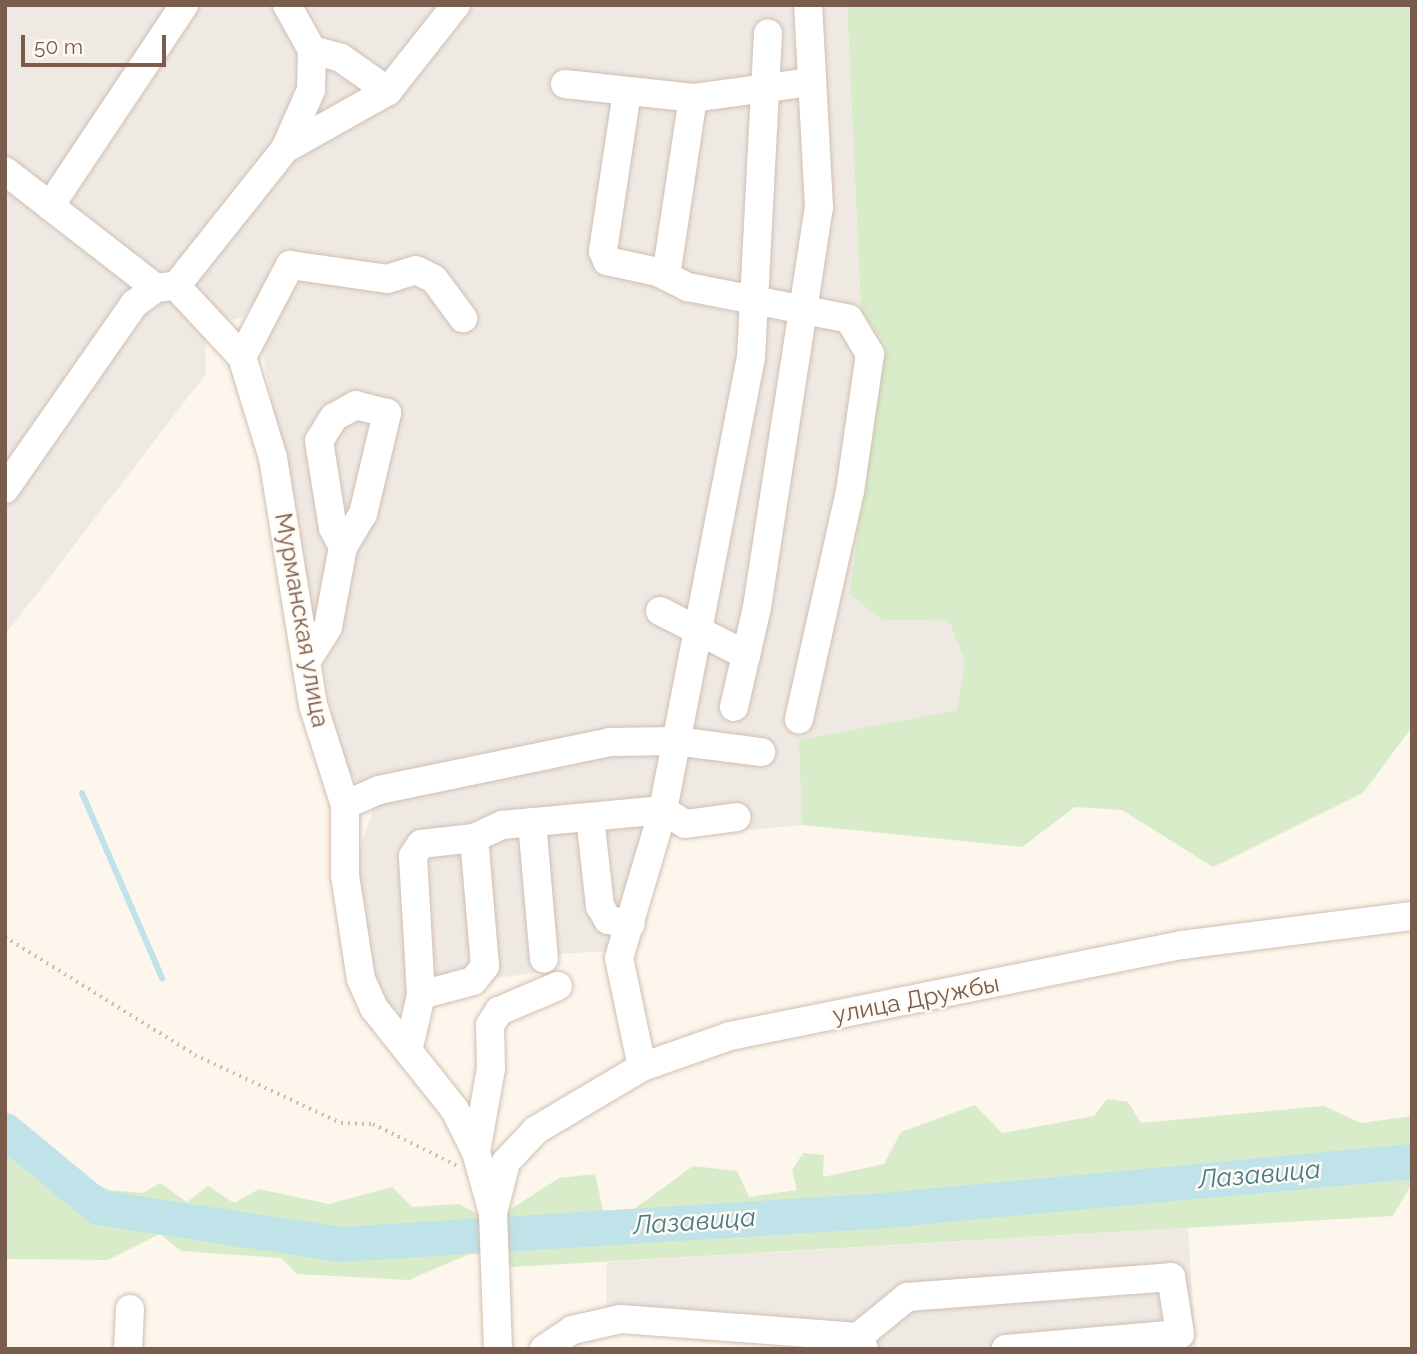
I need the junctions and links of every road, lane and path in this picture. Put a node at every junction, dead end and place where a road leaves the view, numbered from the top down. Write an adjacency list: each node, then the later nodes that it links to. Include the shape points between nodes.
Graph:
1 (184, 5): 15 (street)
2 (286, 5): 6 (street)
3 (456, 5): 9 (street)
4 (808, 5): 7 (street)
5 (768, 33): 11 (street)
6 (312, 50): 9 (street, via 341,58); 13 (street, via 310,90)
7 (812, 82): 11 (street); 19 (street, via 819,207)
8 (565, 84): 10 (street)
9 (388, 91): 13 (street)
10 (628, 92): 12 (street); 16 (street, via 603,251 607,261)
11 (765, 92): 12 (street); 18 (street)
12 (694, 98): 16 (street)
13 (285, 149): 17 (street)
14 (5, 171): 15 (street)
15 (50, 206): 17 (street)
16 (666, 276): 18 (street, via 688,287)
17 (166, 287): 21 (street); 22 (street, via 134,304)
18 (753, 298): 19 (street); 25 (street, via 751,358)
19 (807, 308): 26 (street); 29 (street, via 849,319 870,354 850,491)
20 (463, 318): 21 (street, via 434,279 416,270 387,279 290,265)
21 (242, 357): 27 (street, Мурманская улица, via 273,458)
22 (5, 489)
23 (343, 547): 27 (street, via 328,626)
24 (660, 611): 25 (street)
25 (695, 629): 26 (street); 30 (street)
26 (746, 655): 28 (street)
27 (306, 662): 32 (street, Мурманская улица)
28 (734, 708)
29 (799, 719)
30 (676, 741): 31 (street); 32 (street, via 610,742 379,790); 33 (street)
31 (761, 752)
32 (345, 805): 44 (street, Мурманская улица, via 345,875 361,979 374,1008)
33 (663, 810): 34 (street); 35 (street, via 685,824); 39 (street)
34 (590, 817): 36 (street); 39 (street, via 600,906 608,920)
35 (737, 817)
36 (532, 822): 37 (street); 41 (street)
37 (474, 838): 43 (street, via 485,966 473,981); 43 (street, via 421,844 413,856)
38 (1412, 916): 45 (street, улица Дружбы, via 1182,945 730,1036)
39 (631, 924): 45 (street, via 619,958)
40 (5, 937): 46 (path, via 195,1055 341,1123 373,1124)
41 (544, 958)
42 (558, 986): 46 (street, via 499,1011 490,1025 491,1069)
43 (421, 995): 44 (street)
44 (408, 1051): 46 (street, Мурманская улица, via 455,1110)
45 (642, 1067): 47 (street, улица Дружбы, via 536,1130 506,1162)
46 (472, 1161): 47 (street, Мурманская улица)
47 (493, 1213): 51 (street, Мурманская улица)
48 (130, 1309): 50 (street)
49 (861, 1343): 52 (street, via 621,1319 572,1330); 53 (street, via 907,1297 1171,1277 1180,1334)
50 (128, 1349)
51 (498, 1349)
52 (544, 1349)
53 (1006, 1349)

